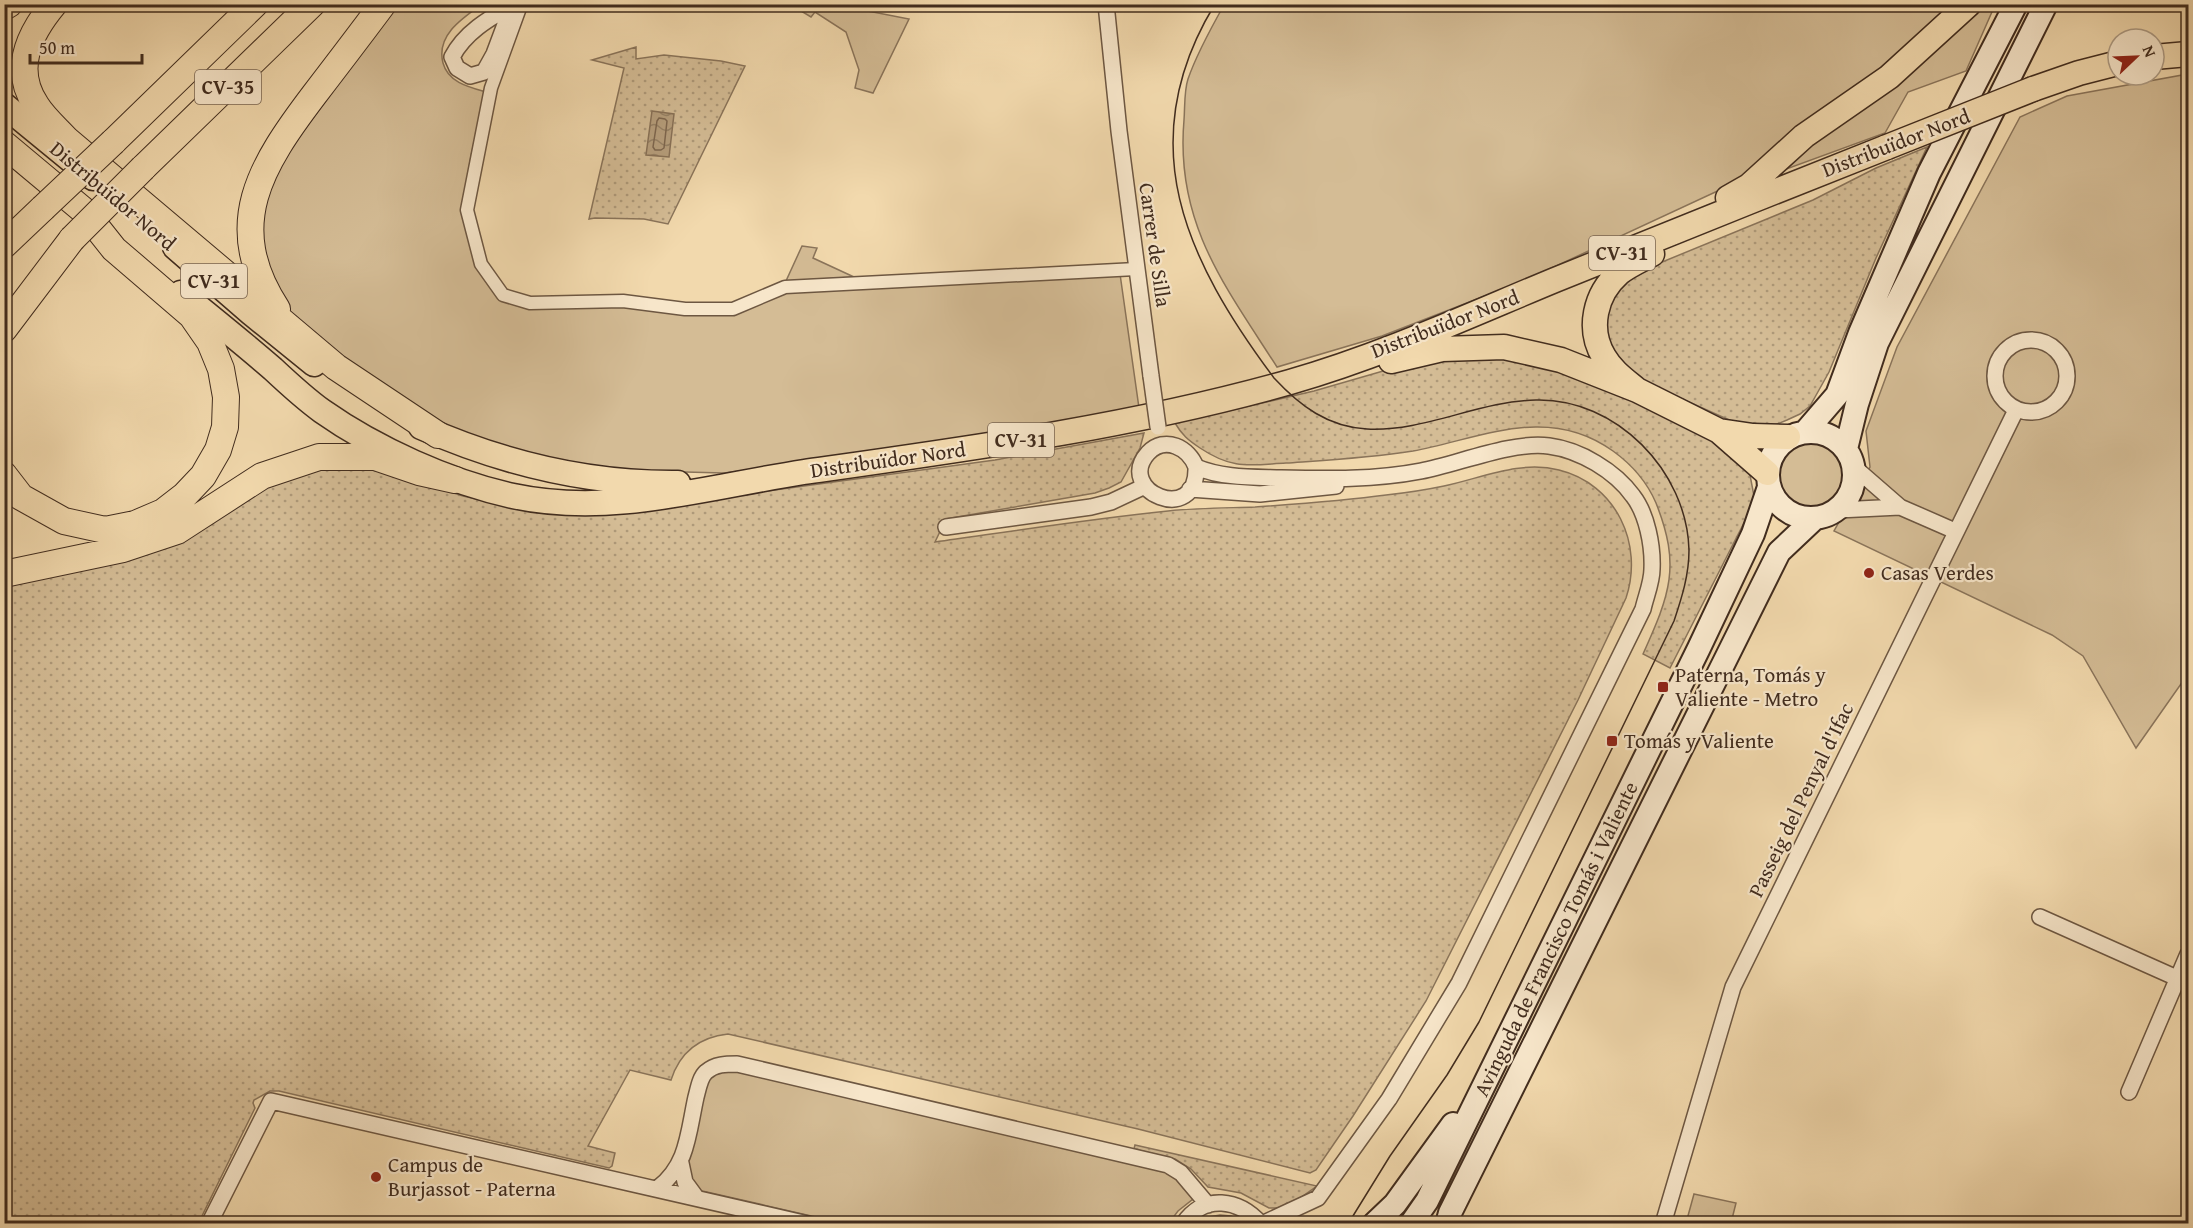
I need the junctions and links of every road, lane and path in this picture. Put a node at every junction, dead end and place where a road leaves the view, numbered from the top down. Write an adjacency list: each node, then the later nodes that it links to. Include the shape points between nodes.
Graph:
1 (9, 4): 14 (highway)
2 (54, 4): 29 (highway, via 29,40 26,83 36,106 67,140)
3 (231, 4): 17 (highway, via 216,20)
4 (255, 4): 17 (highway, CV-35)
5 (312, 4): 24 (highway, CV-35, bridge)
6 (383, 4): 29 (highway, via 282,138 263,171 252,203 254,264 263,286)
7 (514, 4): 8 (street, via 460,42 452,57 457,68 470,76 484,72 506,22)
8 (521, 4): 26 (street, via 491,88 467,210 481,264 503,295 530,303 623,301 685,309 733,309 785,287)
9 (1097, 4): 19 (street, Carrer de Silla)
10 (1106, 4): 19 (street, Carrer de Silla)
11 (1969, 4): 23 (main road, via 1889,77 1804,136 1749,186 1721,201)
12 (2016, 4): 35 (main road, via 1929,173 1837,395)
13 (2046, 4): 39 (main road, via 1878,343 1857,404)
14 (4, 7)
15 (2188, 54): 16 (main road)
16 (2166, 56)
17 (195, 62): 25 (highway, CV-35, bridge)
18 (2106, 66): 23 (main road, Distribuïdor Nord / CV-31, bridge, via 2033,89)
19 (1111, 69): 26 (street, Carrer de Silla)
20 (4, 105): 36 (main road, Distribuïdor Nord / CV-31, via 304,356 393,415)
21 (4, 144): 22 (highway, Distribuïdor Nord / CV-31)
22 (83, 210): 41 (highway, via 114,249 192,316 210,342 221,369 226,397 225,427 204,476 162,512 135,524 105,530 64,521 21,497); 43 (main road, Distribuïdor Nord / CV-31, via 322,411)
23 (1696, 223): 30 (main road, Distribuïdor Nord / CV-31, via 1443,327); 31 (main road, via 1619,273 1599,299 1596,336 1603,356)
24 (72, 239): 27 (highway, CV-35); 28 (highway)
25 (4, 245)
26 (1136, 269): 33 (street, Carrer de Silla, bridge)
27 (4, 304)
28 (4, 329)
29 (291, 329): 36 (highway, via 336,367)
30 (1295, 380): 31 (main road, via 1329,379 1442,349 1504,346 1561,360); 45 (main road, Distribuïdor Nord / CV-31, via 1083,429)
31 (1637, 390): 34 (main road)
32 (2016, 410): 32 (street, via 2041,411 2061,397 2067,371 2063,359 2045,343 2020,341 2001,355 1995,367 1998,392); 52 (street, Passeig del Penyal d'Ifac)
33 (1158, 427): 37 (street); 38 (street, Carrer de Silla)
34 (1719, 431): 35 (main road, via 1753,436); 44 (main road)
35 (1797, 434): 39 (main road, via 1829,435 1838,440); 44 (main road, via 1778,447 1770,459)
36 (438, 435): 45 (main road, Distribuïdor Nord / CV-31, via 506,459 594,478 650,483)
37 (1172, 445): 38 (street, via 1155,448); 40 (street, via 1187,452)
38 (1148, 454): 46 (street, via 1141,469)
39 (1850, 458): 48 (street); 49 (main road, via 1854,483)
40 (1196, 467): 42 (street, via 1216,474 1263,477); 47 (street)
41 (4, 475)
42 (1383, 476): 47 (street, via 1328,488 1260,494); 66 (street, via 1421,471 1510,448 1548,445 1578,453 1605,468 1634,496 1650,535 1652,571 1643,609 1460,983 1389,1098 1318,1198)
43 (454, 480): 45 (main road, Distribuïdor Nord / CV-31, via 514,496 589,505 640,501); 53 (highway, via 375,457 319,457 262,476 177,531 123,549)
44 (1768, 480): 50 (main road, via 1782,507 1803,518); 57 (main road, Avinguda de Francisco Tomás i Valiente, via 1753,534)
45 (743, 481)
46 (1145, 486): 47 (street, via 1158,498 1167,500); 51 (street, via 1091,507)
47 (1190, 489)
48 (1900, 507): 49 (street); 52 (street)
49 (1838, 510): 50 (main road)
50 (1815, 518): 69 (main road, Avinguda de Francisco Tomás i Valiente, via 1779,552)
51 (946, 527)
52 (1955, 531): 70 (street, Passeig del Penyal d'Ifac, via 1733,987)
53 (4, 574)
54 (2040, 917): 56 (street)
55 (2188, 954): 56 (street)
56 (2183, 981): 58 (street)
57 (1512, 1028): 67 (main road, via 1416,1177); 68 (main road, Avinguda de Francisco Tomás i Valiente, via 1427,1201)
58 (2129, 1092)
59 (681, 1163): 60 (street); 61 (street, via 685,1182); 62 (street, via 705,1072 720,1064 737,1064 1168,1165)
60 (658, 1188): 61 (street); 63 (street, via 271,1101)
61 (696, 1197): 64 (street)
62 (1208, 1205): 65 (street, via 1195,1211); 66 (street, via 1238,1205)
63 (209, 1224)
64 (808, 1224)
65 (1183, 1224)
66 (1262, 1224)
67 (1374, 1224)
68 (1411, 1224)
69 (1446, 1224)
70 (1663, 1224)

